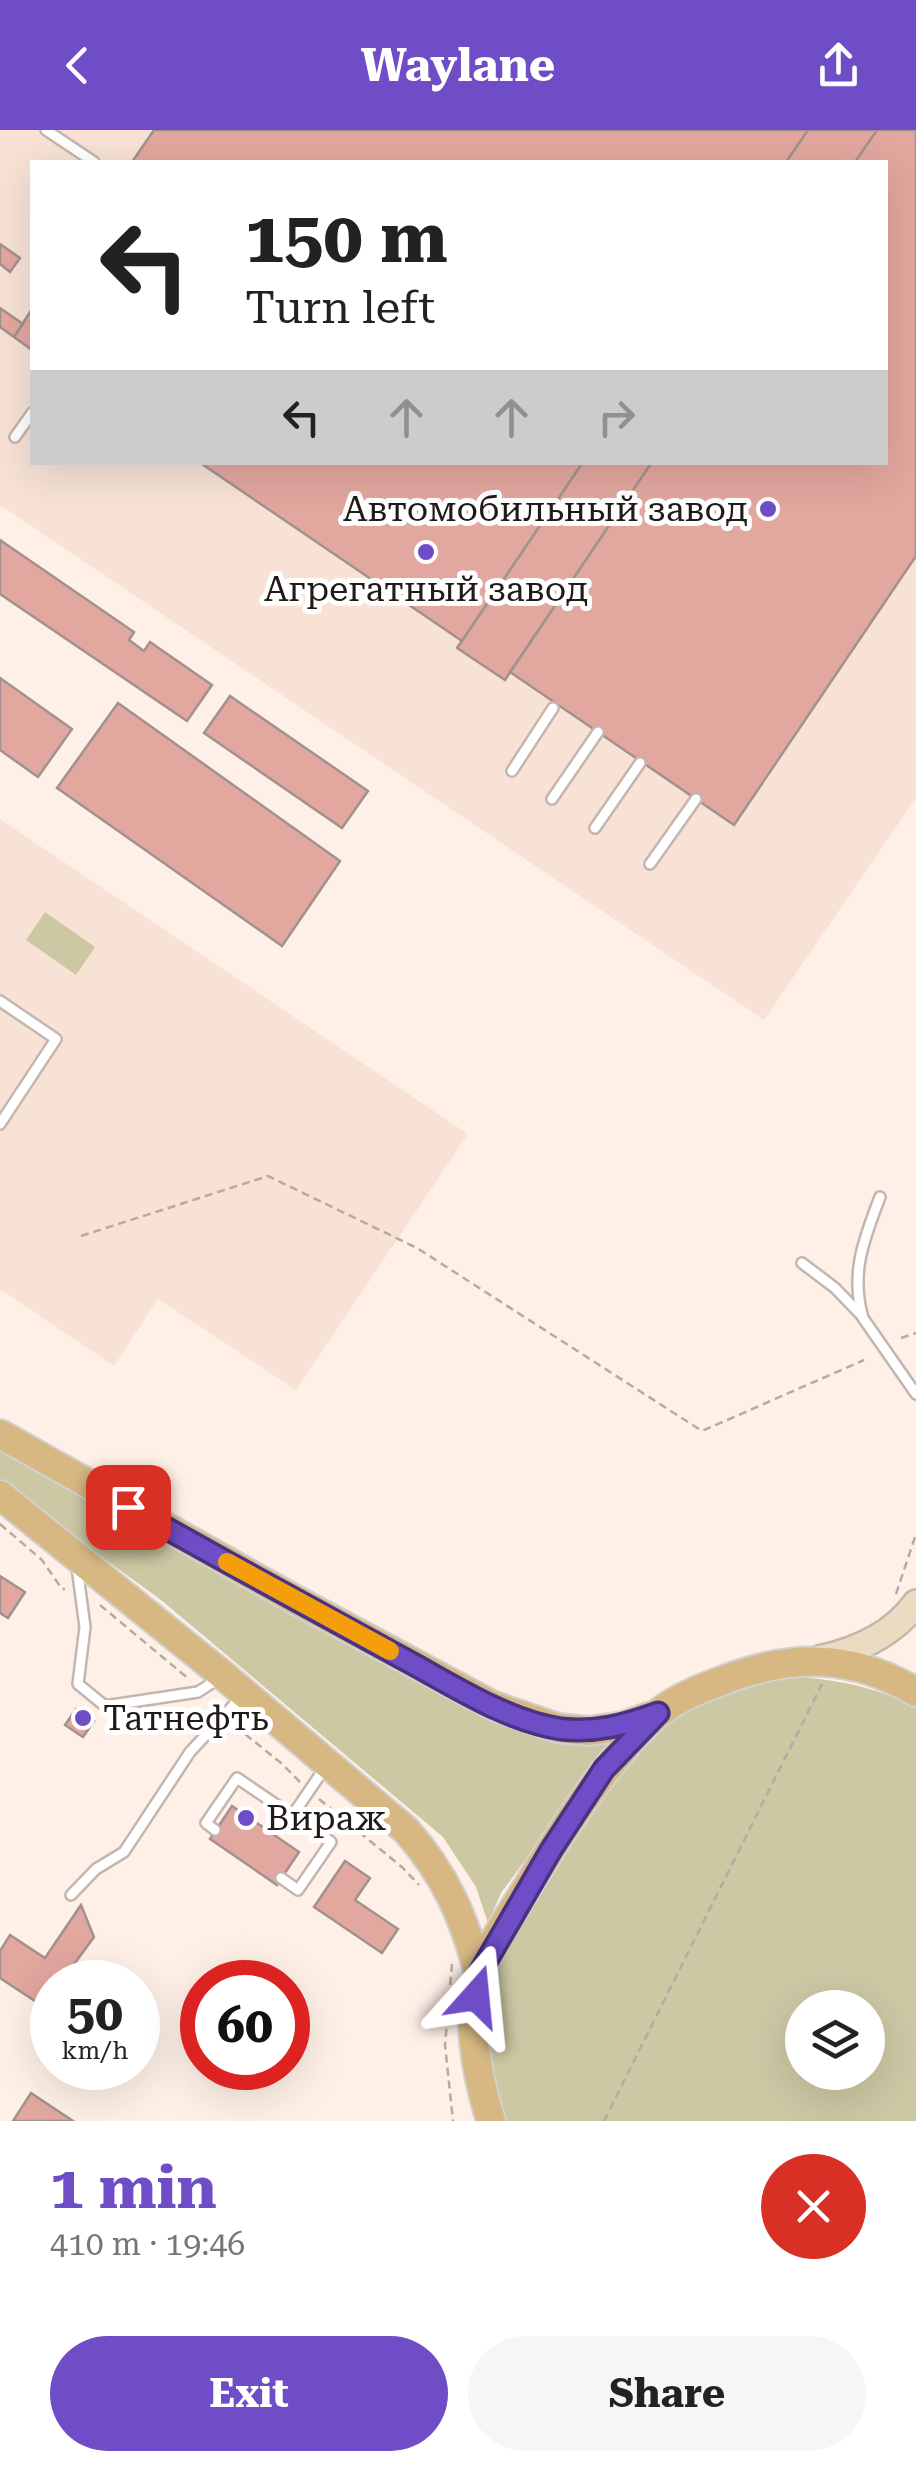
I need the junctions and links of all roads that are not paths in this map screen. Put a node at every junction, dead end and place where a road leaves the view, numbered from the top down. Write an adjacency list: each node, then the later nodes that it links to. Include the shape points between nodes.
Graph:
1 (46, 130): 2 (lane)
2 (91, 160)
3 (30, 415): 4 (lane)
4 (15, 437)
5 (553, 708): 8 (lane)
6 (598, 732): 9 (lane)
7 (640, 764): 11 (lane)
8 (512, 771)
9 (552, 798)
10 (696, 800): 12 (lane)
11 (595, 828)
12 (650, 864)
13 (0, 1001): 14 (lane, via 56,1039)
14 (0, 1124)
15 (880, 1197): 17 (lane, via 858,1257)
16 (802, 1263): 17 (lane)
17 (864, 1318): 18 (lane)
18 (916, 1394)
19 (0, 1434): 26 (main road, via 494,1706 589,1731)
20 (0, 1495): 21 (main road)
21 (76, 1554): 24 (main road); 24 (lane, via 85,1627 78,1684 105,1706)
22 (905, 1601): 23 (street, via 879,1638)
23 (824, 1661): 25 (main road, via 886,1674); 26 (main road, via 759,1666)
24 (234, 1684): 27 (main road); 31 (lane, via 124,1852)
25 (916, 1692)
26 (658, 1713): 32 (main road, via 604,1769)
27 (327, 1764): 28 (lane); 32 (main road, via 432,1860 454,1896)
28 (292, 1816): 29 (lane, via 237,1778 206,1823); 30 (lane, via 331,1842 298,1890)
29 (216, 1830)
30 (281, 1878)
31 (70, 1895)
32 (479, 1974): 33 (main road, via 479,2081)
33 (491, 2121)

